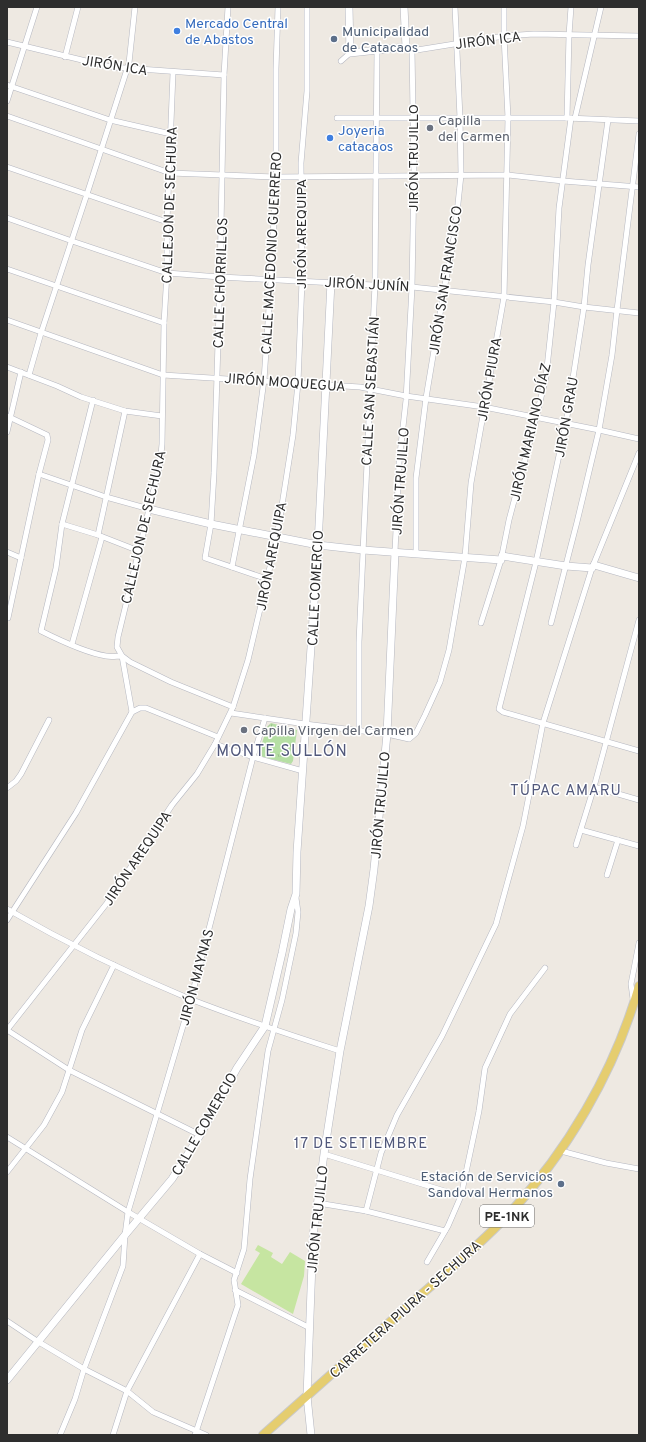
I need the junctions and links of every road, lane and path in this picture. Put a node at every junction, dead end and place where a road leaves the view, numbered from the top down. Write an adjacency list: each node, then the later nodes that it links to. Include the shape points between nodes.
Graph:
1 (37, 7): 19 (street)
2 (78, 7): 23 (street)
3 (135, 7): 25 (street, via 129,63)
4 (228, 7): 27 (street, CALLE CHORRILLOS)
5 (278, 7): 50 (street, CALLE MACEDONIO GUERRERO)
6 (306, 7): 51 (street, JIRÓN AREQUIPA, via 307,91 302,138)
7 (348, 7): 22 (street)
8 (404, 7): 20 (street, JIRÓN TRUJILLO)
9 (455, 7): 18 (street, JIRÓN SAN FRANCISCO)
10 (504, 7): 15 (street, JIRÓN PIURA)
11 (571, 7): 13 (street, JIRÓN MARIANO DÍAZ)
12 (601, 7): 14 (street)
13 (569, 35): 14 (street, JIRÓN ICA); 15 (street, JIRÓN ICA); 36 (street, JIRÓN MARIANO DÍAZ)
14 (595, 35): 16 (street, JIRÓN ICA); 36 (street)
15 (504, 36): 18 (street, JIRÓN ICA); 35 (street, JIRÓN PIURA)
16 (639, 36)
17 (7, 42): 19 (street, JIRÓN ICA)
18 (458, 44): 20 (street, JIRÓN ICA); 34 (street, JIRÓN SAN FRANCISCO)
19 (25, 47): 23 (street, JIRÓN ICA); 28 (street)
20 (409, 48): 21 (street, JIRÓN ICA); 32 (street, JIRÓN TRUJILLO)
21 (377, 51): 22 (street, JIRÓN ICA); 31 (street, CALLE SAN SEBASTIÁN)
22 (350, 53): 24 (street)
23 (65, 57): 25 (street, JIRÓN ICA)
24 (341, 61)
25 (126, 69): 26 (street, JIRÓN ICA); 37 (street)
26 (173, 73): 27 (street, JIRÓN ICA); 40 (street, CALLEJON DE SECHURA)
27 (224, 76): 48 (street, CALLE CHORRILLOS)
28 (10, 86): 29 (street); 37 (street)
29 (7, 101)
30 (7, 116): 42 (street)
31 (377, 117): 32 (street); 33 (street); 49 (street, CALLE SAN SEBASTIÁN)
32 (414, 117): 34 (street); 46 (street, JIRÓN TRUJILLO)
33 (337, 118)
34 (460, 118): 35 (street); 45 (street, JIRÓN SAN FRANCISCO)
35 (508, 118): 36 (street); 47 (street, JIRÓN PIURA)
36 (571, 118): 38 (street); 52 (street, JIRÓN MARIANO DÍAZ)
37 (110, 120): 40 (street); 42 (street)
38 (608, 120): 39 (street); 53 (street, JIRÓN GRAU)
39 (639, 121)
40 (171, 134): 44 (street, CALLEJON DE SECHURA)
41 (639, 134): 54 (street)
42 (101, 149): 44 (street); 56 (street)
43 (7, 167): 56 (street)
44 (170, 173): 48 (street); 58 (street, CALLEJON DE SECHURA)
45 (461, 174): 46 (street); 47 (street); 69 (street, JIRÓN SAN FRANCISCO, via 455,232)
46 (414, 175): 49 (street); 68 (street, JIRÓN TRUJILLO)
47 (507, 175): 52 (street); 70 (street, JIRÓN PIURA)
48 (222, 176): 50 (street); 62 (street, CALLE CHORRILLOS)
49 (375, 176): 51 (street); 66 (street, CALLE SAN SEBASTIÁN)
50 (276, 177): 51 (street); 63 (street, CALLE MACEDONIO GUERRERO)
51 (302, 177): 64 (street, JIRÓN AREQUIPA)
52 (563, 182): 53 (street); 71 (street, JIRÓN MARIANO DÍAZ, via 559,208)
53 (600, 184): 54 (street); 72 (street, JIRÓN GRAU)
54 (632, 186): 55 (street); 73 (street)
55 (639, 187)
56 (87, 194): 58 (street); 59 (street)
57 (7, 218): 59 (street, JIRÓN JUNÍN)
58 (167, 222): 61 (street, CALLEJON DE SECHURA)
59 (72, 241): 61 (street, JIRÓN JUNÍN); 67 (street)
60 (7, 268): 67 (street)
61 (167, 273): 62 (street, JIRÓN JUNÍN); 76 (street, CALLEJON DE SECHURA)
62 (220, 277): 63 (street, JIRÓN JUNÍN); 82 (street, CALLE CHORRILLOS)
63 (271, 279): 64 (street, JIRÓN JUNÍN); 83 (street, CALLE MACEDONIO GUERRERO)
64 (302, 281): 65 (street, JIRÓN JUNÍN); 84 (street, JIRÓN AREQUIPA)
65 (330, 282): 66 (street, JIRÓN JUNÍN); 85 (street, CALLE COMERCIO)
66 (375, 284): 68 (street, JIRÓN JUNÍN); 86 (street, CALLE SAN SEBASTIÁN)
67 (57, 286): 76 (street); 77 (street)
68 (412, 287): 69 (street, JIRÓN JUNÍN); 87 (street, JIRÓN TRUJILLO)
69 (444, 290): 70 (street, JIRÓN JUNÍN); 88 (street, JIRÓN SAN FRANCISCO)
70 (504, 297): 71 (street, JIRÓN JUNÍN); 90 (street, JIRÓN PIURA)
71 (554, 302): 72 (street, JIRÓN JUNÍN); 94 (street, JIRÓN MARIANO DÍAZ, via 546,377)
72 (584, 307): 73 (street, JIRÓN JUNÍN); 95 (street, JIRÓN GRAU)
73 (617, 310): 74 (street, JIRÓN JUNÍN); 96 (street)
74 (639, 313)
75 (7, 320): 77 (street, JIRÓN MOQUEGUA)
76 (164, 323): 81 (street, CALLEJON DE SECHURA)
77 (41, 333): 80 (street); 81 (street, JIRÓN MOQUEGUA)
78 (7, 367): 79 (street)
79 (21, 372): 80 (street); 93 (street)
80 (29, 375): 89 (street)
81 (163, 375): 82 (street, JIRÓN MOQUEGUA); 92 (street, CALLEJON DE SECHURA)
82 (217, 378): 83 (street, JIRÓN MOQUEGUA); 105 (street, CALLE CHORRILLOS)
83 (264, 380): 84 (street, JIRÓN MOQUEGUA); 106 (street, CALLE MACEDONIO GUERRERO, via 254,455)
84 (298, 383): 85 (street, JIRÓN MOQUEGUA); 108 (street, JIRÓN AREQUIPA, via 293,435)
85 (325, 384): 86 (street, JIRÓN MOQUEGUA); 109 (street, CALLE COMERCIO)
86 (370, 389): 87 (street, JIRÓN MOQUEGUA); 110 (street, CALLE SAN SEBASTIÁN)
87 (406, 396): 88 (street, JIRÓN MOQUEGUA); 113 (street, JIRÓN TRUJILLO, via 399,463)
88 (426, 398): 90 (street, JIRÓN MOQUEGUA); 114 (street, JIRÓN SAN FRANCISCO, via 416,478)
89 (93, 400): 91 (street); 101 (street)
90 (484, 407): 94 (street, JIRÓN MOQUEGUA); 115 (street, JIRÓN PIURA, via 471,483)
91 (125, 411): 92 (street); 102 (street)
92 (162, 416): 103 (street, CALLEJON DE SECHURA, via 160,464)
93 (9, 417): 97 (street); 100 (street, via 48,437)
94 (536, 418): 95 (street, JIRÓN MOQUEGUA); 117 (street, JIRÓN MARIANO DÍAZ, via 509,520)
95 (566, 424): 96 (street, JIRÓN MOQUEGUA); 118 (street, JIRÓN GRAU)
96 (599, 430): 98 (street, JIRÓN MOQUEGUA); 119 (street)
97 (7, 432)
98 (639, 439)
99 (639, 453): 121 (street)
100 (39, 474): 101 (street); 116 (street)
101 (71, 485): 102 (street); 104 (street)
102 (106, 497): 103 (street); 107 (street)
103 (149, 509): 105 (street); 111 (street, CALLEJON DE SECHURA)
104 (62, 524): 107 (street); 128 (street, via 56,568 41,631)
105 (211, 524): 106 (street); 120 (street, CALLE CHORRILLOS, via 205,558)
106 (239, 529): 108 (street); 120 (street, CALLE MACEDONIO GUERRERO)
107 (100, 536): 111 (street); 128 (street)
108 (276, 537): 109 (street); 123 (street, JIRÓN AREQUIPA)
109 (318, 545): 110 (street); 136 (street, CALLE COMERCIO)
110 (363, 550): 113 (street); 137 (street, CALLE SAN SEBASTIÁN)
111 (139, 551): 129 (street, CALLEJON DE SECHURA, via 118,637 118,647)
112 (7, 552): 116 (street)
113 (396, 552): 114 (street); 138 (street, JIRÓN TRUJILLO)
114 (416, 553): 115 (street)
115 (465, 557): 117 (street); 138 (street, JIRÓN PIURA, via 440,682 416,733 409,739)
116 (21, 558): 124 (street)
117 (502, 558): 118 (street); 126 (street, JIRÓN MARIANO DÍAZ)
118 (536, 562): 119 (street); 135 (street, JIRÓN GRAU, via 499,709)
119 (566, 566): 121 (street); 127 (street)
120 (232, 567): 123 (street)
121 (593, 567): 122 (street); 135 (street)
122 (639, 578)
123 (267, 579): 130 (street, JIRÓN AREQUIPA, via 248,660)
124 (8, 618)
125 (639, 620): 140 (street)
126 (481, 623)
127 (551, 623)
128 (72, 644): 129 (street, via 108,656)
129 (122, 656): 130 (street, via 172,682); 131 (street, CALLEJON DE SECHURA)
130 (233, 707): 132 (street, JIRÓN AREQUIPA)
131 (132, 712): 139 (street, via 146,708); 154 (street, via 76,813)
132 (231, 713): 133 (street); 139 (street, JIRÓN AREQUIPA)
133 (265, 718): 136 (street); 143 (street, JIRÓN MAYNAS)
134 (49, 720): 146 (street, via 21,774)
135 (543, 723): 140 (street); 175 (street, via 522,826 496,924 442,1036 397,1115)
136 (306, 724): 137 (street); 144 (street, CALLE COMERCIO)
137 (358, 732): 138 (street)
138 (387, 734): 166 (street, JIRÓN TRUJILLO, via 369,906)
139 (218, 737): 141 (street, JIRÓN AREQUIPA)
140 (607, 741): 142 (street); 145 (street)
141 (215, 744): 143 (street); 157 (street, JIRÓN AREQUIPA, via 107,903)
142 (639, 751)
143 (253, 757): 144 (street); 161 (street, JIRÓN MAYNAS)
144 (303, 771): 153 (street, CALLE COMERCIO)
145 (594, 787): 147 (street); 148 (street)
146 (7, 788)
147 (639, 800)
148 (581, 830): 149 (street); 150 (street)
149 (618, 840): 151 (street); 152 (street)
150 (576, 845)
151 (639, 846)
152 (607, 875)
153 (296, 894): 163 (street, CALLE COMERCIO); 165 (street, CALLE COMERCIO, via 296,933)
154 (10, 911): 155 (street); 157 (street)
155 (7, 920)
156 (639, 943): 162 (street, via 632,984)
157 (74, 946): 158 (street); 164 (street, JIRÓN AREQUIPA)
158 (114, 966): 161 (street); 167 (street, via 82,1030)
159 (545, 968): 177 (street, via 510,1014 485,1068 480,1106)
160 (639, 986): 162 (main road, CARRETERA PIURA - SECHURA / PE-1NK)
161 (190, 999): 163 (street); 168 (street, JIRÓN MAYNAS)
162 (633, 1003): 172 (main road, CARRETERA PIURA - SECHURA / PE-1NK, via 605,1074 583,1116)
163 (264, 1026): 165 (street); 169 (street, CALLE COMERCIO, via 237,1068)
164 (7, 1030): 167 (street)
165 (275, 1030): 166 (street); 186 (street, CALLE COMERCIO, via 267,1059 250,1179 245,1241)
166 (340, 1051): 173 (street, JIRÓN TRUJILLO)
167 (69, 1070): 168 (street); 171 (street, via 62,1092 44,1125)
168 (158, 1114): 169 (street); 180 (street, JIRÓN MAYNAS)
169 (200, 1135): 181 (street, CALLE COMERCIO, via 172,1179)
170 (7, 1137): 171 (street)
171 (25, 1149): 176 (street); 180 (street)
172 (560, 1151): 174 (street); 194 (main road, CARRETERA PIURA - SECHURA / PE-1NK, via 503,1220)
173 (324, 1154): 175 (street); 178 (street, JIRÓN TRUJILLO)
174 (639, 1169)
175 (376, 1170): 177 (street); 179 (street)
176 (7, 1172)
177 (461, 1196): 182 (street)
178 (318, 1203): 179 (street); 189 (street, JIRÓN TRUJILLO, via 312,1259)
179 (366, 1211): 182 (street)
180 (128, 1212): 181 (street); 183 (street, JIRÓN MAYNAS)
181 (139, 1218): 183 (street, CALLE COMERCIO); 184 (street)
182 (445, 1231): 185 (street)
183 (125, 1235): 190 (street, CALLE COMERCIO); 191 (street, JIRÓN MAYNAS, via 122,1266)
184 (200, 1254): 186 (street); 193 (street)
185 (427, 1262)
186 (237, 1273): 187 (street, CALLE COMERCIO, via 234,1280)
187 (235, 1290): 189 (street); 195 (street, CALLE COMERCIO, via 238,1305)
188 (7, 1321): 190 (street)
189 (310, 1328): 194 (street, JIRÓN TRUJILLO)
190 (37, 1341): 191 (street); 192 (street, CALLE COMERCIO)
191 (84, 1369): 193 (street); 196 (street, JIRÓN MAYNAS)
192 (7, 1380)
193 (127, 1392): 195 (street, via 154,1412); 197 (street)
194 (307, 1396): 199 (main road, CARRETERA PIURA - SECHURA / PE-1NK); 200 (street, JIRÓN TRUJILLO)
195 (195, 1433): 198 (street)
196 (60, 1435)
197 (114, 1435)
198 (206, 1435)
199 (263, 1435)
200 (311, 1435)

